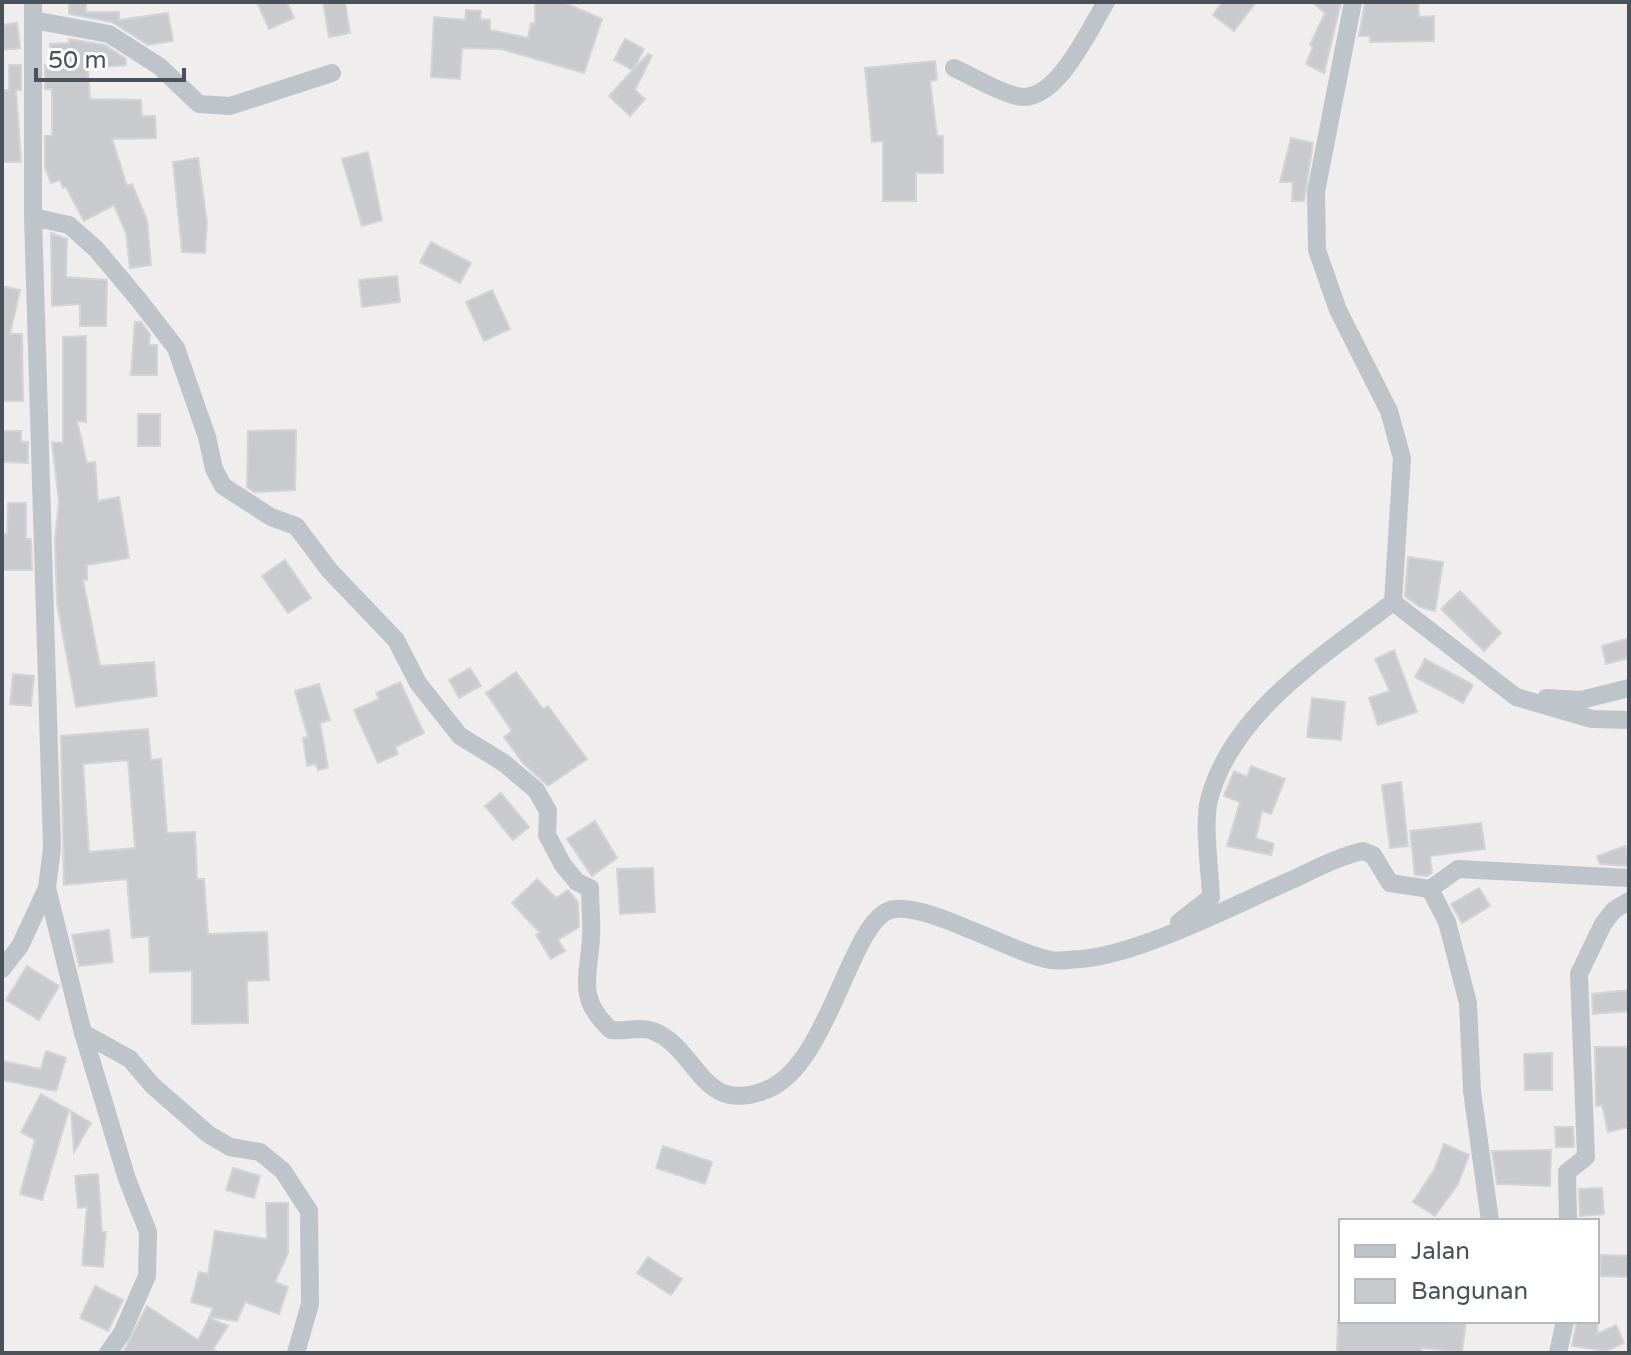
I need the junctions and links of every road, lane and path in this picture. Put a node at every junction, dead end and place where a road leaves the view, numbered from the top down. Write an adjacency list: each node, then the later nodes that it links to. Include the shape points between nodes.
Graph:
1 (1106, 2): 4 (street, via 1056,82 1039,96 1019,97)
2 (1353, 2): 7 (street, via 1316,192 1317,250 1338,310 1389,411 1402,458)
3 (33, 11): 5 (street, via 109,34 159,66 199,104 230,106); 6 (street)
4 (954, 68)
5 (332, 73)
6 (33, 217): 12 (street, via 52,848); 15 (street, via 69,225 96,249 176,348 223,486 271,517 296,526 330,571 396,640 418,683 460,736 536,790 548,811 547,835 563,865 590,888 585,977 593,1013 611,1030 653,1031 707,1084 745,1097 777,1086 795,1069 817,1036 871,925 890,910 930,916 1053,961 1114,953)
7 (1393, 602): 9 (street); 15 (street, via 1249,723 1221,767 1208,803 1211,897)
8 (1629, 688): 9 (street, via 1581,700)
9 (1516, 697): 10 (street, via 1592,719)
10 (1629, 720)
11 (1629, 878): 13 (street, via 1458,869)
12 (47, 888): 16 (street, via 20,946); 17 (street)
13 (1430, 889): 15 (street, via 1390,883 1373,855 1363,851); 18 (street, via 1447,922 1468,1003 1472,1091)
14 (1629, 901): 19 (street, via 1603,924 1579,974 1586,1157 1567,1172)
15 (1161, 935)
16 (2, 969)
17 (83, 1033): 21 (street, via 148,1232 147,1276); 22 (street, via 130,1059 208,1134 230,1147 260,1152 283,1171 309,1211 310,1304)
18 (1490, 1219)
19 (1568, 1219)
20 (1565, 1323): 23 (street)
21 (108, 1353)
22 (296, 1353)
23 (1558, 1353)

